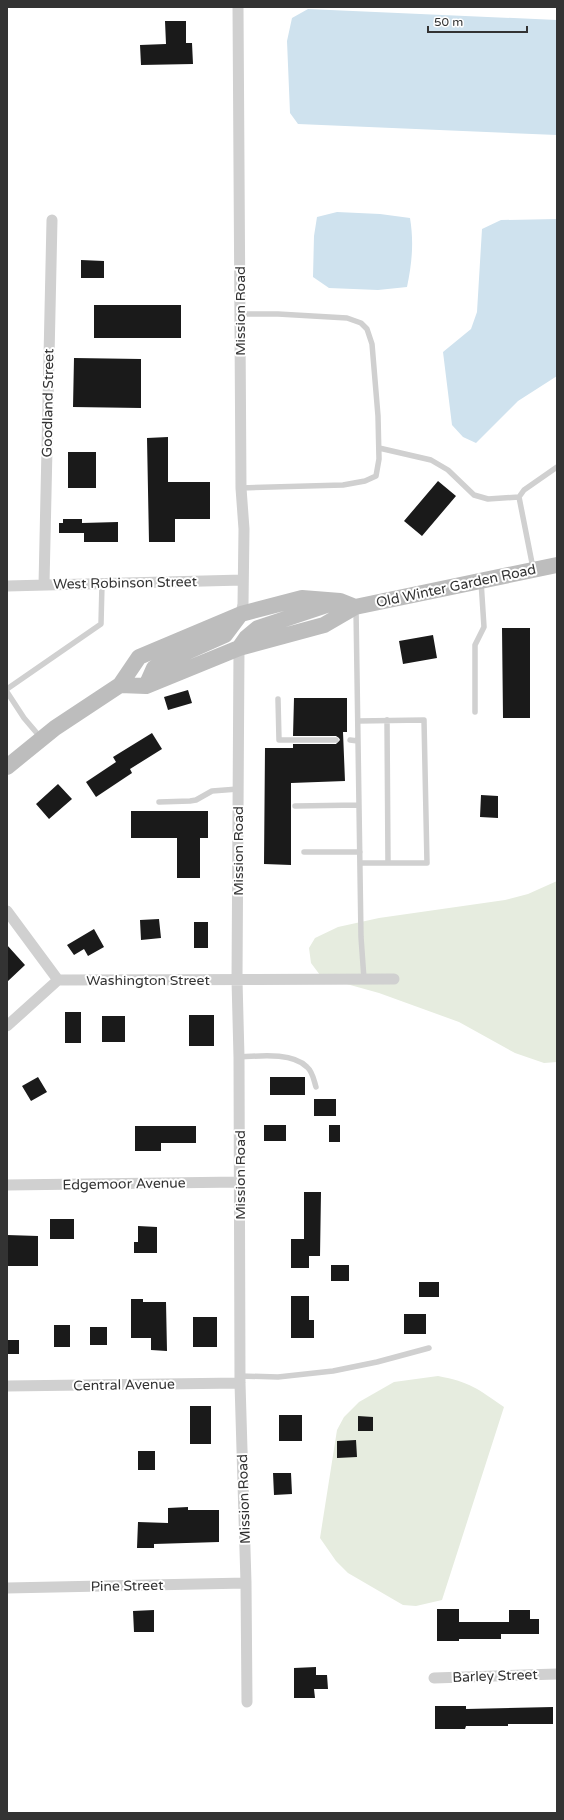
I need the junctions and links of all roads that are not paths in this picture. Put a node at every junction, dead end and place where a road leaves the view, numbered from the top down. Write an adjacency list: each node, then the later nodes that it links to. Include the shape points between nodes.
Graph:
1 (238, 7): 3 (street, Mission Road)
2 (52, 220): 13 (street, Goodland Street)
3 (240, 314): 4 (lane, via 347,318 367,329 372,344); 6 (street, Mission Road)
4 (379, 448): 6 (lane, via 376,476 365,481 343,486); 7 (lane, via 430,460 448,470 474,495 488,499)
5 (557, 467): 7 (lane, via 524,490)
6 (241, 488): 10 (street, Mission Road, via 244,529)
7 (519, 497): 9 (lane)
8 (557, 565): 9 (main road, Old Winter Garden Road)
9 (534, 570): 11 (main road, Old Winter Garden Road)
10 (243, 580): 12 (street, West Robinson Street); 17 (street, Mission Road)
11 (481, 581): 16 (main road, Old Winter Garden Road); 23 (lane, via 484,627 475,645)
12 (102, 584): 13 (street, West Robinson Street); 21 (lane, via 101,624)
13 (44, 585): 14 (street, West Robinson Street)
14 (7, 586)
15 (340, 601): 16 (main road); 17 (main road, via 302,598); 18 (main road, via 258,628)
16 (356, 607): 18 (main road, Old Winter Garden Road, via 324,626); 25 (lane)
17 (241, 614): 19 (main road, via 139,657); 20 (main road, via 225,634 154,668)
18 (239, 648): 20 (main road, Old Winter Garden Road); 31 (street, Mission Road)
19 (120, 685): 20 (main road, Old Winter Garden Road); 26 (main road)
20 (146, 686)
21 (7, 690): 26 (lane)
22 (278, 699): 27 (lane, via 278,740)
23 (475, 712)
24 (387, 720): 25 (lane); 38 (lane); 38 (lane, via 424,720 427,863)
25 (358, 721): 29 (lane)
26 (41, 739): 30 (main road)
27 (336, 740)
28 (350, 740): 29 (lane)
29 (358, 741): 33 (lane)
30 (7, 767)
31 (238, 790): 32 (lane, via 212,791 190,801); 43 (street, Mission Road)
32 (159, 802)
33 (359, 805): 34 (lane); 36 (lane)
34 (295, 806)
35 (304, 852): 36 (lane)
36 (360, 852): 37 (lane)
37 (360, 863): 38 (lane); 40 (lane)
38 (388, 863)
39 (7, 911): 42 (street)
40 (364, 979): 41 (street, Washington Street); 43 (street, Washington Street)
41 (394, 979)
42 (58, 980): 43 (street, Washington Street); 44 (street)
43 (237, 980): 45 (street, Mission Road)
44 (7, 1026)
45 (239, 1057): 46 (lane, via 290,1058 307,1067); 47 (street, Mission Road)
46 (316, 1088)
47 (240, 1182): 48 (street, Edgemoor Avenue); 50 (street, Mission Road)
48 (7, 1185)
49 (429, 1348): 50 (lane, via 333,1371)
50 (240, 1379): 51 (street, Central Avenue); 52 (street, Mission Road)
51 (7, 1386)
52 (246, 1583): 53 (street, Pine Street); 56 (street, Mission Road)
53 (7, 1588)
54 (557, 1674): 55 (street, Barley Street)
55 (434, 1678)
56 (247, 1702)

